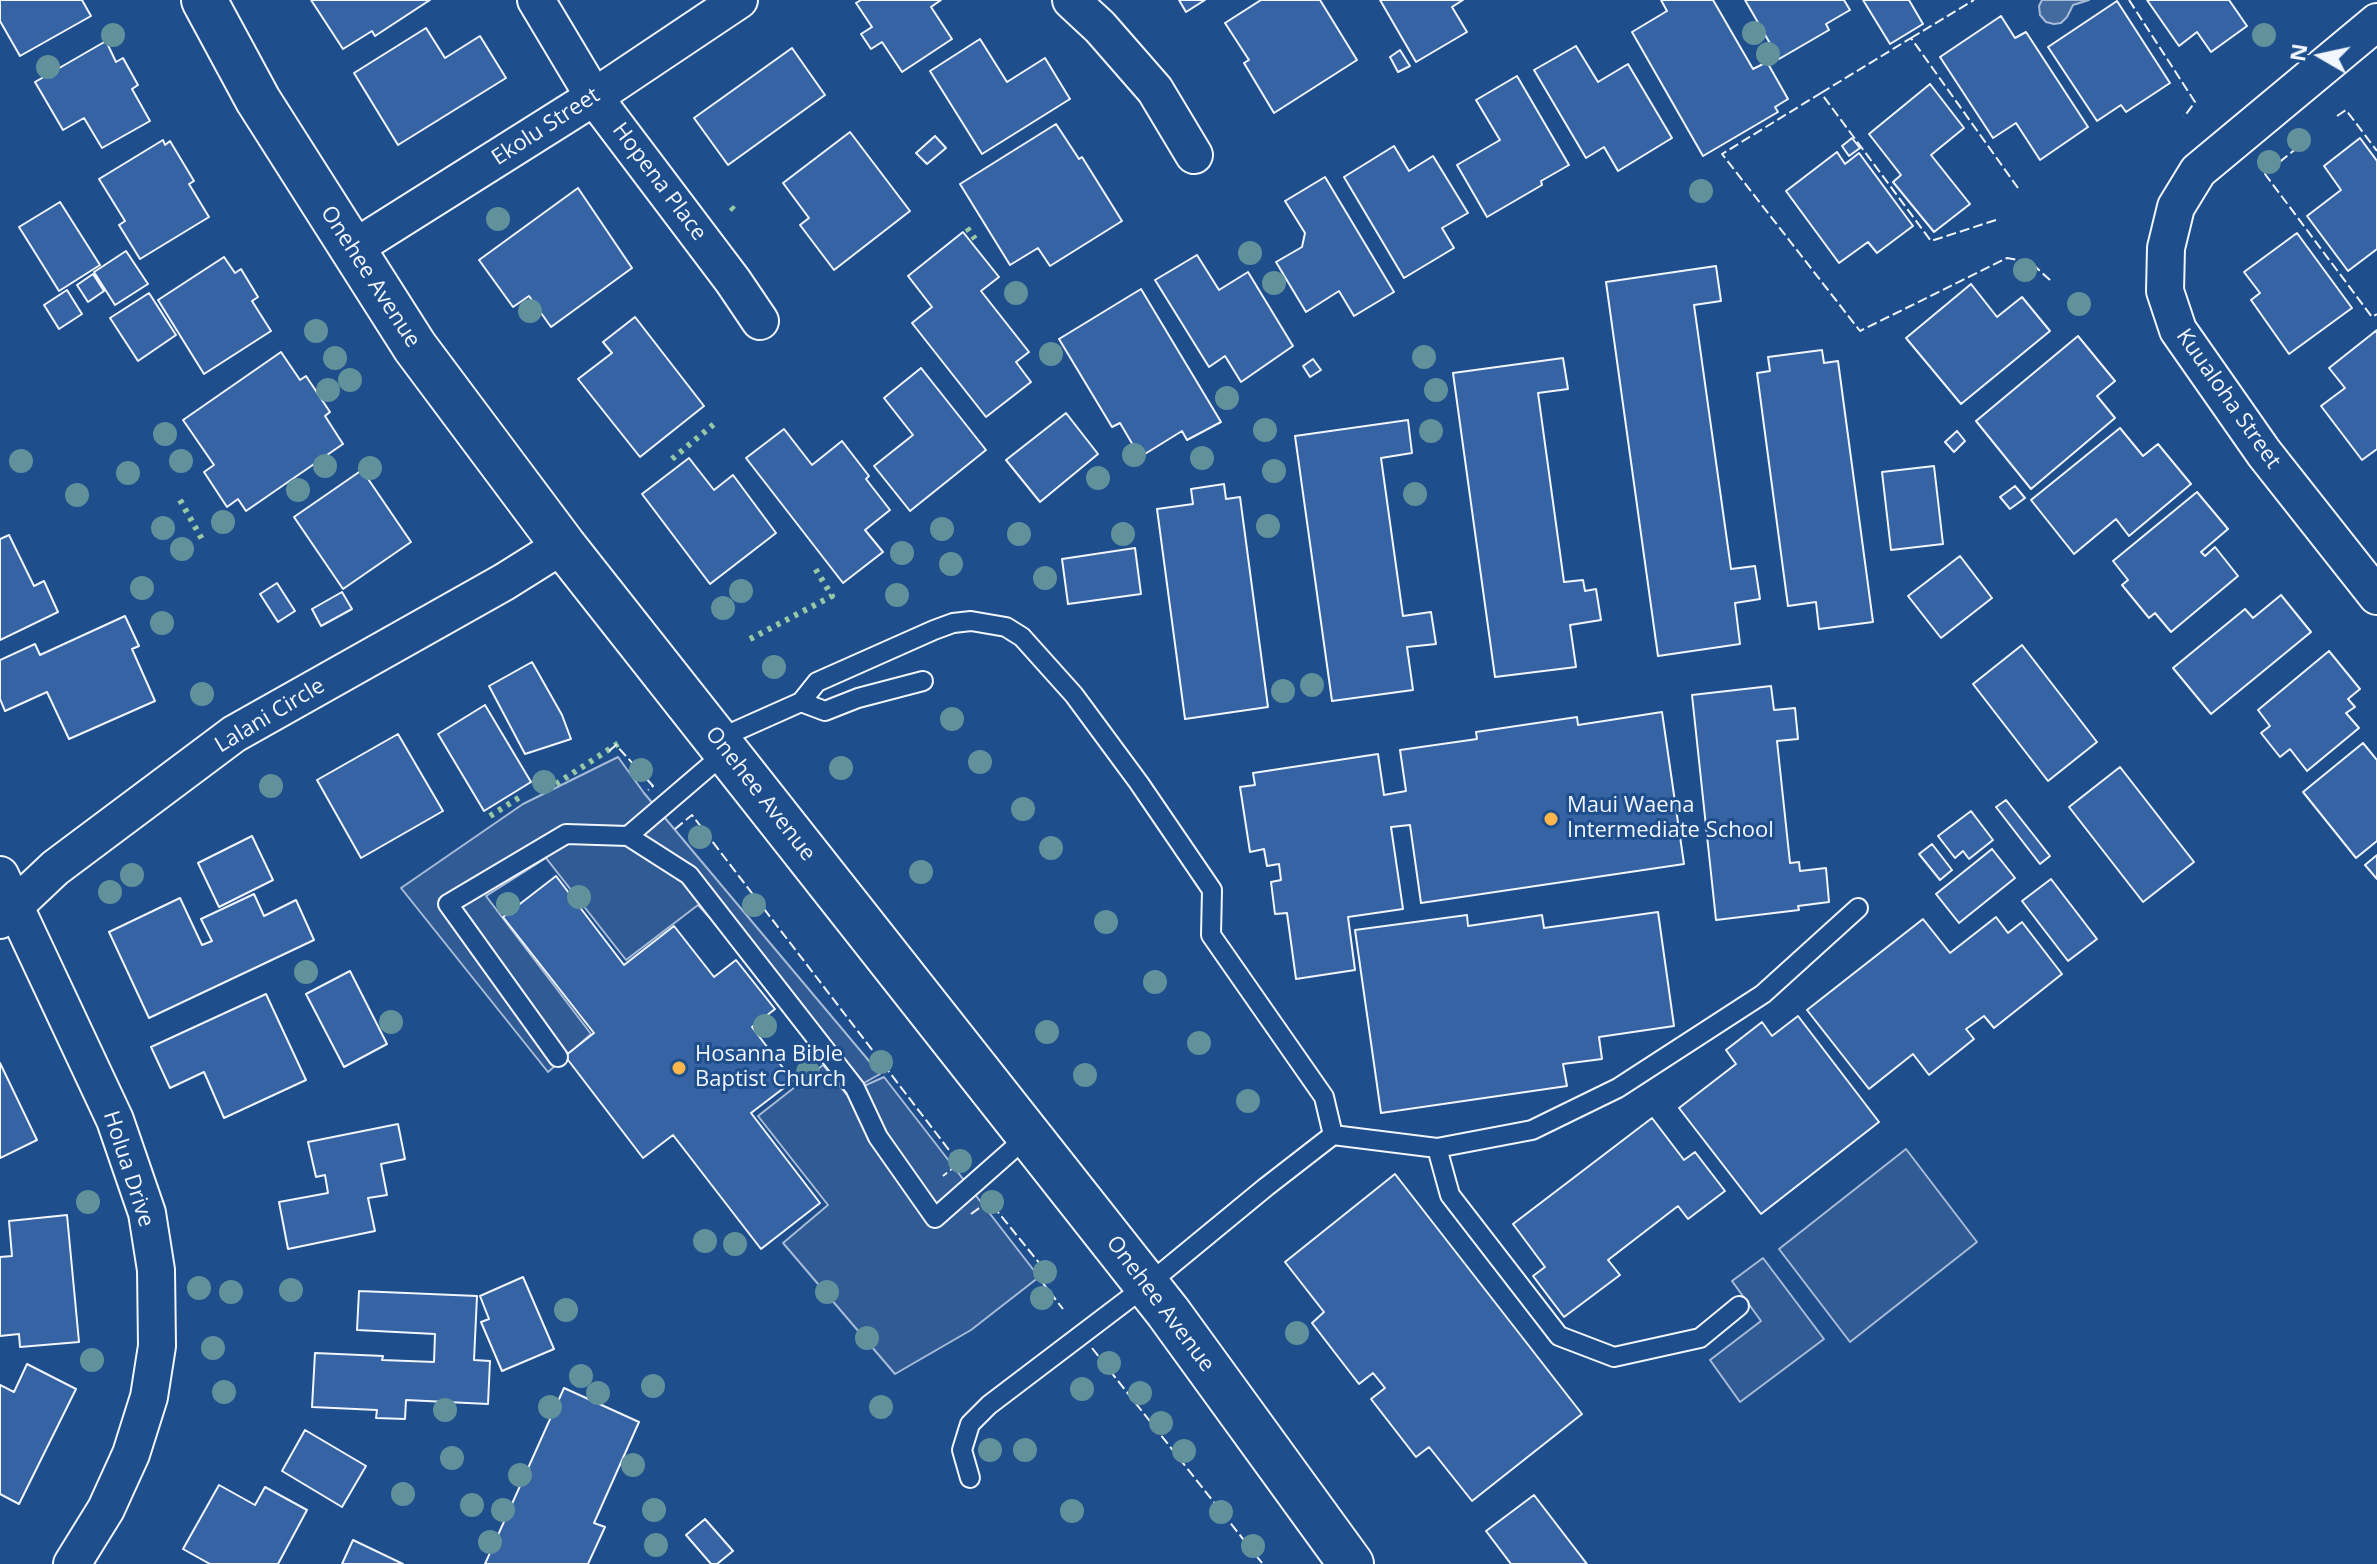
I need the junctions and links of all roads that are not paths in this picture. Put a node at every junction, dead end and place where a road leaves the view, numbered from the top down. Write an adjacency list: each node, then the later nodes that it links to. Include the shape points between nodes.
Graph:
1 (204, 0): 8 (street, Onehee Avenue, via 258,100)
2 (536, 0): 6 (street, Hopena Place)
3 (739, 0): 6 (street, Ekolu Street)
4 (1071, 0): 7 (street, via 1155,90)
5 (2377, 22): 11 (street, Kuualoha Street, via 2198,171 2176,207 2166,248 2165,291 2178,330 2264,453)
6 (594, 97): 8 (street, Ekolu Street); 9 (street, Hopena Place)
7 (1194, 155)
8 (351, 250): 10 (street, Onehee Avenue, via 415,347)
9 (760, 321)
10 (563, 545): 14 (street, Onehee Avenue); 18 (street, Lalani Circle, via 234,734 55,868)
11 (2376, 592)
12 (923, 681): 13 (lane, via 825,711)
13 (801, 702): 14 (lane); 21 (lane, via 817,682 953,623 989,622 1022,637 1074,695 1212,890 1211,935 1324,1097)
14 (722, 746): 15 (lane); 20 (street, Onehee Avenue)
15 (628, 836): 19 (lane, via 566,834 448,904); 20 (lane, via 689,875 855,1088 878,1137 935,1218)
16 (0, 875): 18 (street, Holua Drive)
17 (1858, 908): 22 (lane, via 1763,994 1618,1088 1532,1130)
18 (7, 914): 26 (street, Holua Drive, via 115,1120 147,1213 156,1270 157,1346 149,1397 106,1509)
19 (558, 1057)
20 (1029, 1135): 23 (street, Onehee Avenue)
21 (1333, 1135): 22 (lane); 23 (lane)
22 (1437, 1148): 24 (lane, via 1450,1195 1559,1336 1614,1357 1700,1338)
23 (1147, 1285): 25 (lane, via 970,1424 962,1450); 27 (street, Onehee Avenue)
24 (1739, 1306)
25 (970, 1478)
26 (72, 1564)
27 (1351, 1564)

